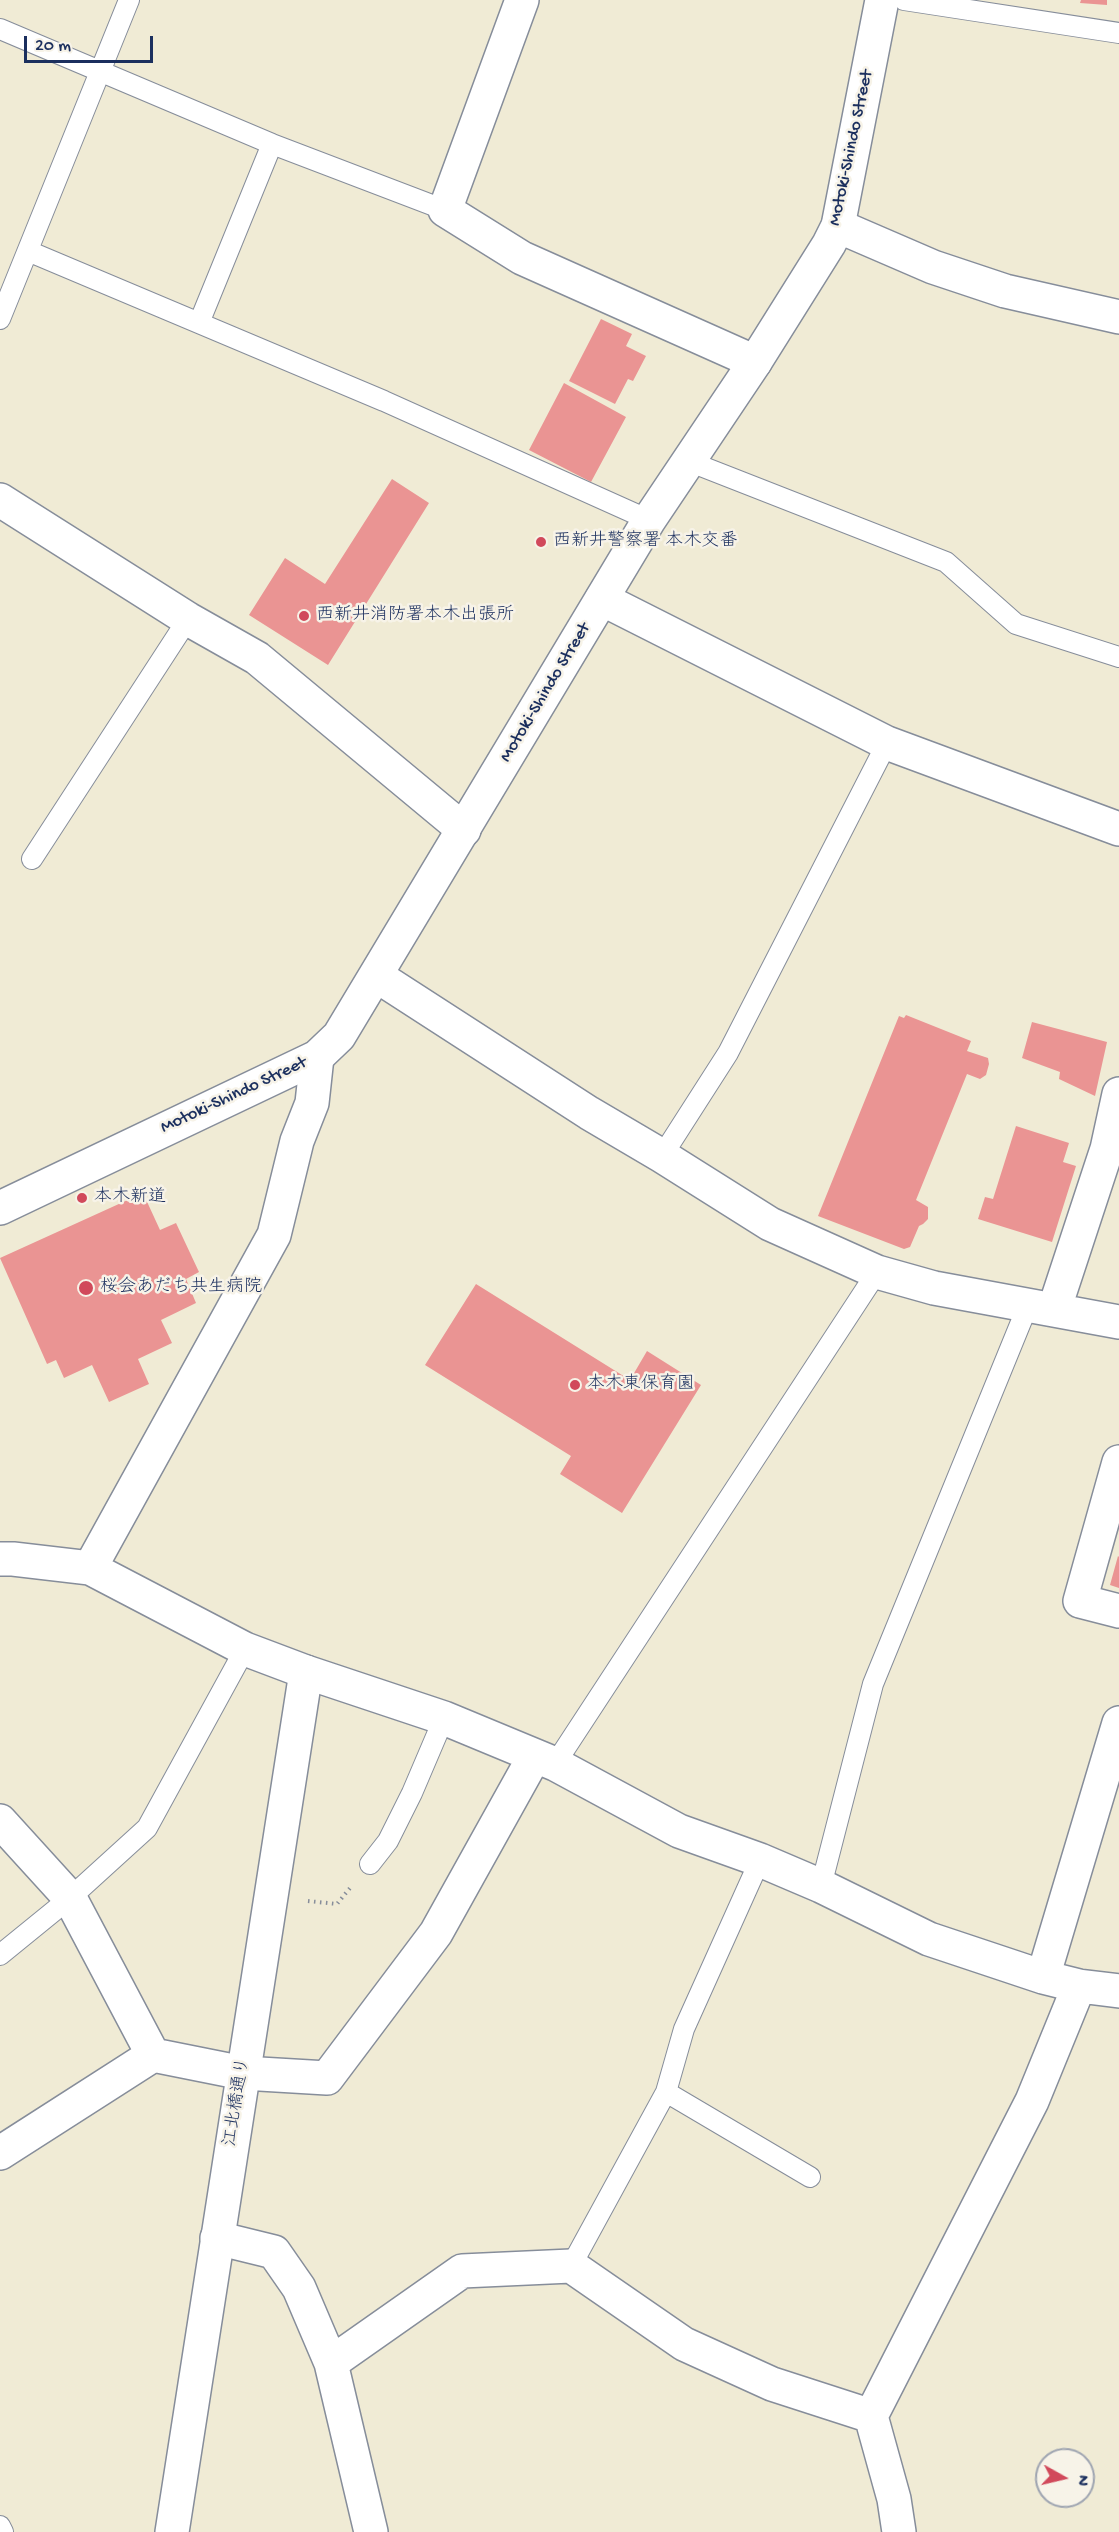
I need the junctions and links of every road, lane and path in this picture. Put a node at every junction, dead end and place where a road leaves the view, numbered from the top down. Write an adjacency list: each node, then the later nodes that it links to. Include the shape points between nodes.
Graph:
1 (129, 0): 7 (lane)
2 (522, 0): 9 (street)
3 (882, 0): 10 (street, Motoki-Shindo Street)
4 (904, 0): 6 (lane)
5 (0, 29): 7 (lane)
6 (1119, 33)
7 (100, 72): 8 (lane); 11 (lane)
8 (272, 144): 9 (lane); 14 (lane)
9 (445, 210): 15 (street, via 522,258)
10 (838, 226): 12 (street, via 933,267 1005,291); 15 (street, Motoki-Shindo Street)
11 (28, 251): 13 (lane); 14 (lane)
12 (1119, 317)
13 (0, 319)
14 (200, 323): 18 (lane)
15 (755, 362): 16 (street, Motoki-Shindo Street)
16 (688, 461): 18 (street, Motoki-Shindo Street); 21 (lane, via 946,562 1016,624)
17 (0, 500): 20 (street)
18 (649, 520): 19 (street, Motoki-Shindo Street)
19 (603, 599): 22 (street); 24 (street, Motoki-Shindo Street)
20 (188, 619): 24 (street, via 257,658); 25 (lane)
21 (1119, 657)
22 (887, 743): 23 (street); 29 (lane, via 728,1053)
23 (1119, 829)
24 (464, 830): 26 (street, Motoki-Shindo Street)
25 (32, 859)
26 (377, 976): 27 (street, Motoki-Shindo Street, via 339,1036); 29 (street)
27 (317, 1057): 30 (street, Motoki-Shindo Street); 36 (street, via 312,1103 297,1141 274,1235)
28 (1119, 1094): 32 (street, via 1107,1149)
29 (662, 1156): 31 (street, via 770,1224)
30 (0, 1208)
31 (877, 1272): 32 (street, via 934,1288); 42 (lane)
32 (1041, 1307): 33 (street); 46 (lane, via 873,1684)
33 (1119, 1322)
34 (1119, 1462): 37 (street, via 1080,1601)
35 (4, 1553): 36 (street)
36 (90, 1568): 38 (street)
37 (1119, 1611)
38 (245, 1649): 39 (street); 48 (lane, via 147,1828)
39 (306, 1672): 40 (street); 47 (street, 江北橋通り)
40 (444, 1718): 42 (street); 45 (lane, via 388,1841)
41 (1119, 1724): 50 (street)
42 (544, 1760): 44 (street, via 680,1831); 54 (street, via 436,1933 327,2078)
43 (0, 1821): 48 (street)
44 (760, 1860): 46 (street); 55 (lane, via 684,2029)
45 (370, 1864): 47 (path, via 337,1904)
46 (821, 1886): 50 (street, via 929,1939)
47 (271, 1896): 54 (street, 江北橋通り)
48 (70, 1898): 49 (lane); 53 (street)
49 (0, 1955)
50 (1043, 1977): 51 (street)
51 (1078, 1986): 52 (street); 61 (street, via 1032,2101)
52 (1119, 1991)
53 (153, 2055): 54 (street); 56 (street)
54 (243, 2073): 58 (street, 江北橋通り)
55 (666, 2092): 57 (lane); 59 (lane)
56 (0, 2153)
57 (810, 2177)
58 (217, 2238): 60 (street, via 274,2252 298,2288); 64 (street, 江北橋通り)
59 (571, 2266): 60 (street, via 462,2271); 61 (street, via 684,2344 772,2384)
60 (331, 2363): 65 (street)
61 (871, 2416): 66 (street)
62 (0, 2526): 63 (lane)
63 (3, 2532)
64 (172, 2532)
65 (371, 2532)
66 (899, 2532)

